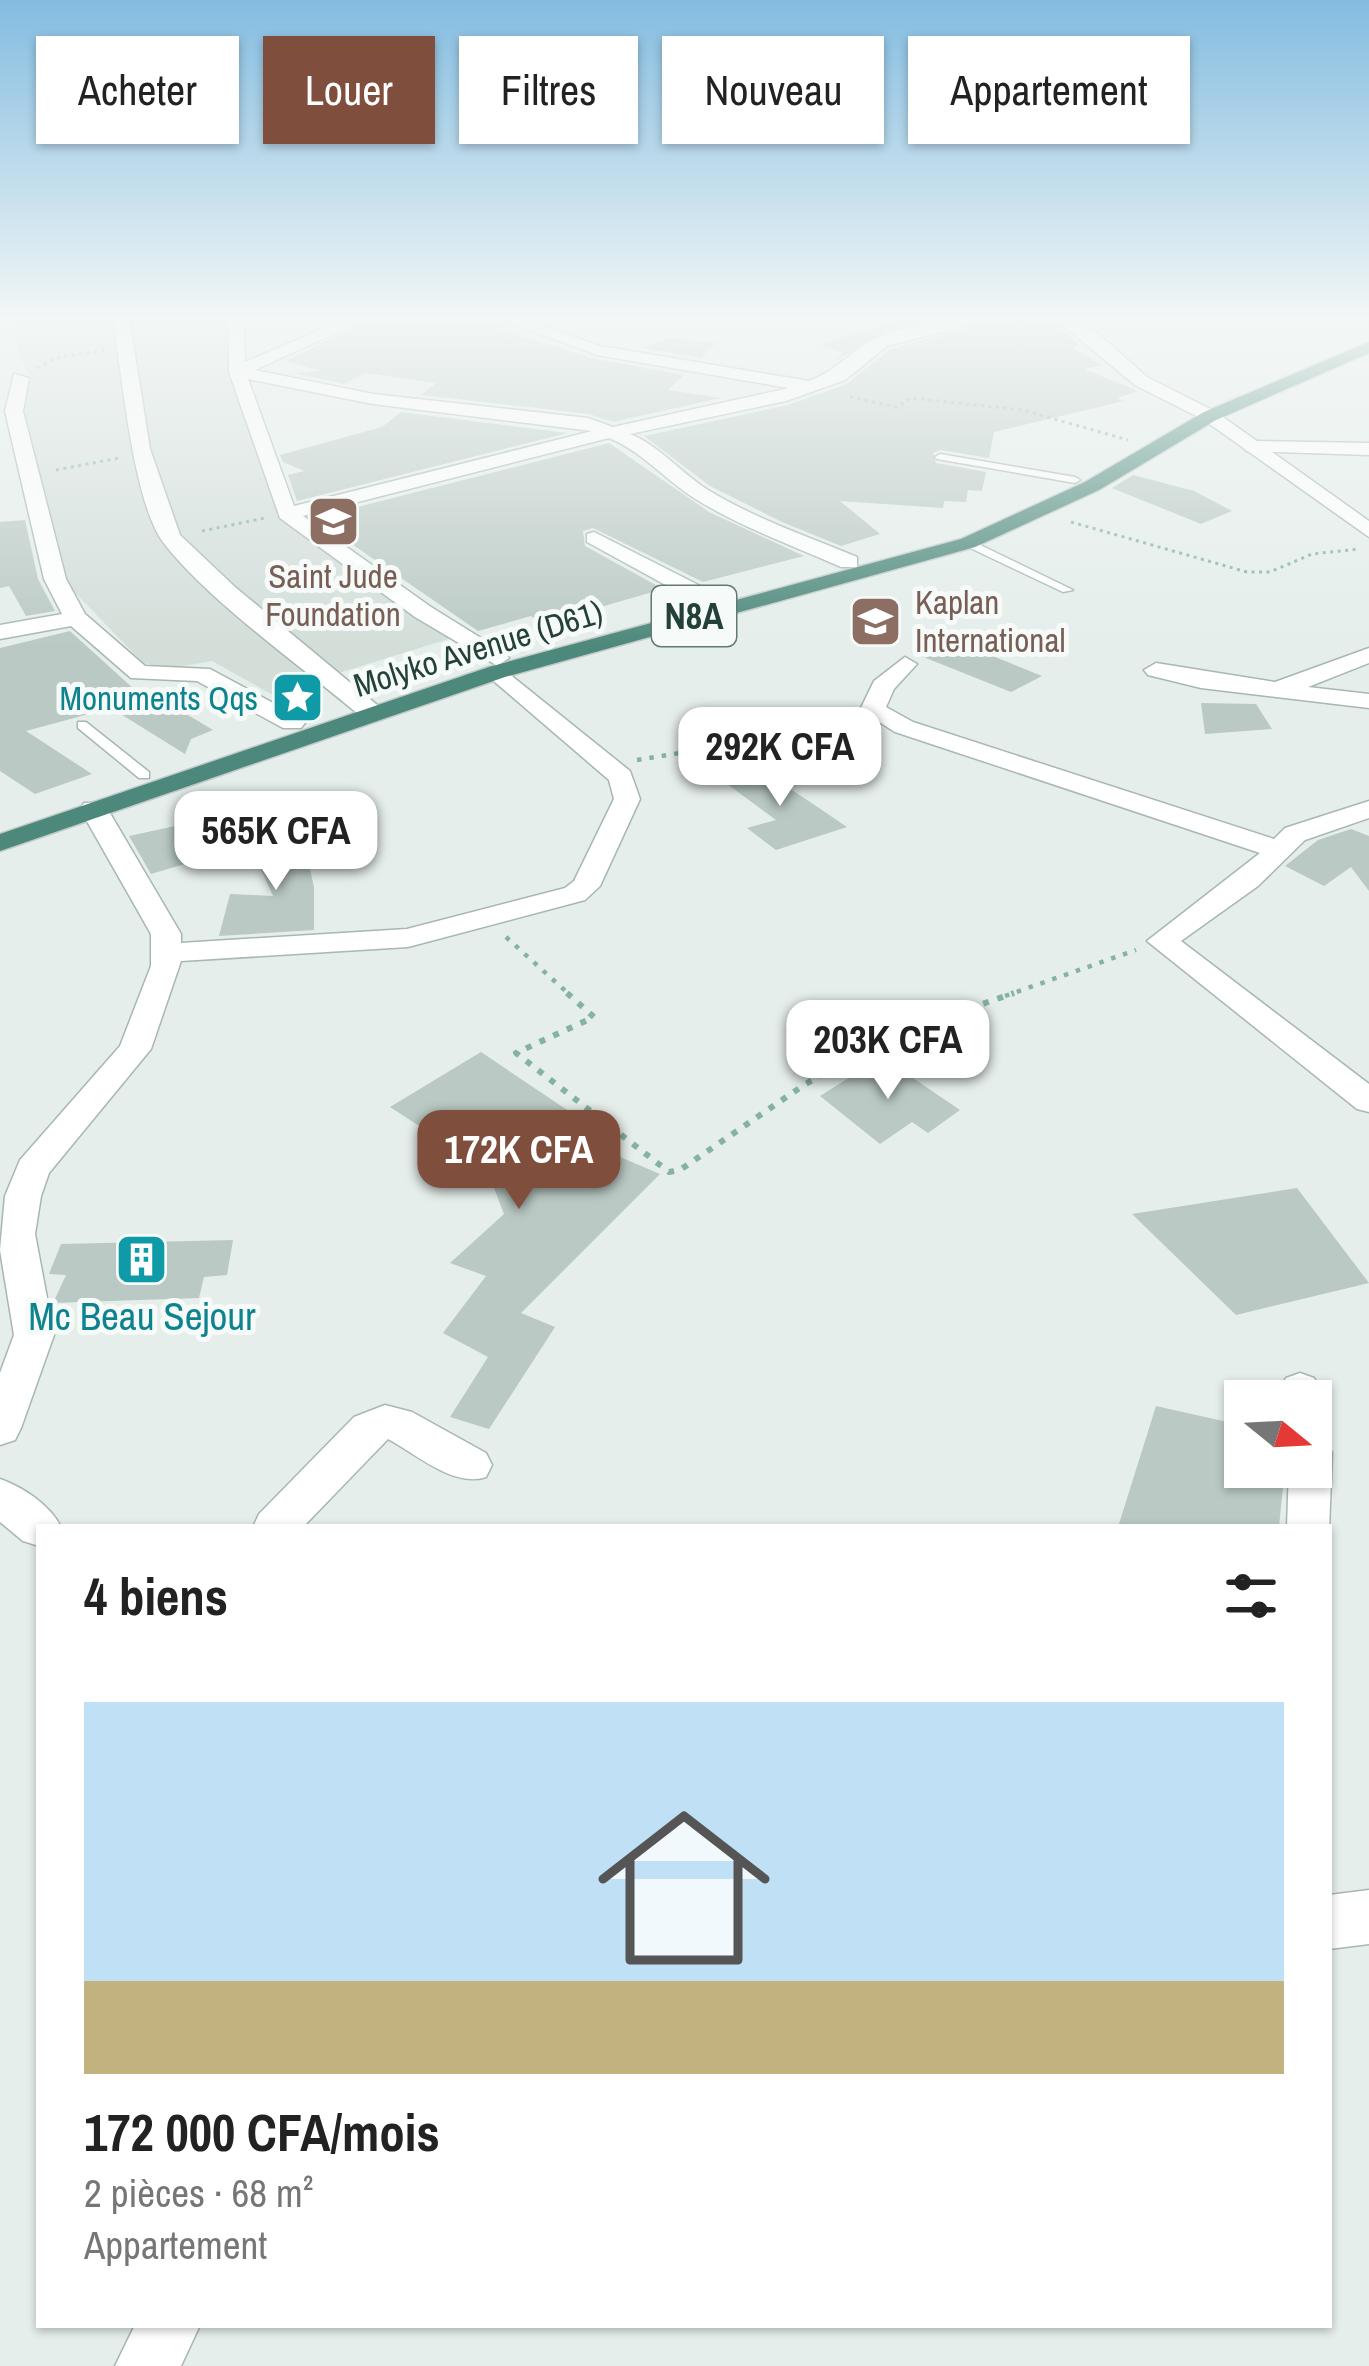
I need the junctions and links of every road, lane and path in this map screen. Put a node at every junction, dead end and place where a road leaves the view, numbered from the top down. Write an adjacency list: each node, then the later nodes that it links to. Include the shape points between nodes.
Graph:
1 (10, 427): 16 (street)
2 (138, 427): 14 (street)
3 (259, 427): 19 (street)
4 (598, 427): 10 (street)
5 (647, 427): 10 (street)
6 (1085, 427): 11 (path)
7 (1170, 427): 11 (highway, Molyko Avenue (D61) / N8A)
8 (1180, 427): 18 (highway, Molyko Avenue (D61) / N8A)
9 (1226, 427): 12 (street)
10 (614, 434): 19 (street); 25 (street, via 738,515)
11 (1137, 442): 17 (highway, Molyko Avenue (D61) / N8A)
12 (1253, 447): 13 (street); 20 (street)
13 (1369, 449)
14 (142, 454): 16 (path); 21 (street)
15 (940, 457): 17 (lane)
16 (22, 479): 28 (street)
17 (1075, 480): 25 (highway, Molyko Avenue (D61) / N8A, via 974,526)
18 (1039, 513): 23 (highway, Molyko Avenue (D61) / N8A); 24 (path, via 1247,572)
19 (286, 514): 21 (path); 32 (street)
20 (1369, 531)
21 (170, 536): 36 (street)
22 (594, 538): 27 (street)
23 (968, 543): 26 (lane); 32 (highway, Molyko Avenue (D61) / N8A)
24 (1369, 548)
25 (849, 562): 27 (highway, Molyko Avenue (D61) / N8A)
26 (1067, 590)
27 (712, 601): 32 (highway, Molyko Avenue (D61) / N8A)
28 (76, 618): 29 (street); 38 (street, via 139,673 202,674)
29 (0, 632)
30 (1369, 655): 34 (street)
31 (905, 664): 37 (street)
32 (496, 665): 36 (highway, Molyko Avenue (D61) / N8A); 40 (street)
33 (1156, 670): 34 (street)
34 (1277, 690): 35 (street)
35 (1369, 701)
36 (365, 708): 38 (highway, Molyko Avenue (D61) / N8A); 42 (highway, Molyko Avenue (D61) / N8A)
37 (872, 710): 40 (path, via 838,727); 46 (street)
38 (292, 723): 41 (highway, Molyko Avenue (D61) / N8A)
39 (82, 724): 41 (lane)
40 (608, 766): 47 (street, via 627,799 586,886)
41 (144, 775): 44 (highway, Molyko Avenue (D61) / N8A)
42 (94, 809): 45 (highway, Molyko Avenue (D61) / N8A); 49 (street, via 166,934)
43 (1369, 809): 46 (street, via 1294,834)
44 (0, 825)
45 (0, 843)
46 (1279, 850): 48 (street)
47 (488, 920): 48 (path, via 594,1016 516,1052 669,1172 887,1037); 49 (street, via 408,938)
48 (1162, 940): 50 (street)
49 (167, 953): 51 (street, via 135,1049 33,1169 23,1196 16,1234 34,1335)
50 (1369, 1101)
51 (0, 1427)
52 (471, 1465): 55 (street, via 385,1421)
53 (1310, 1488): 56 (street)
54 (0, 1497): 57 (street)
55 (278, 1524)
56 (1309, 1524)
57 (36, 1526)
58 (1369, 1917): 59 (street)
59 (1332, 1922)
60 (167, 2328): 61 (street)
61 (147, 2366)

